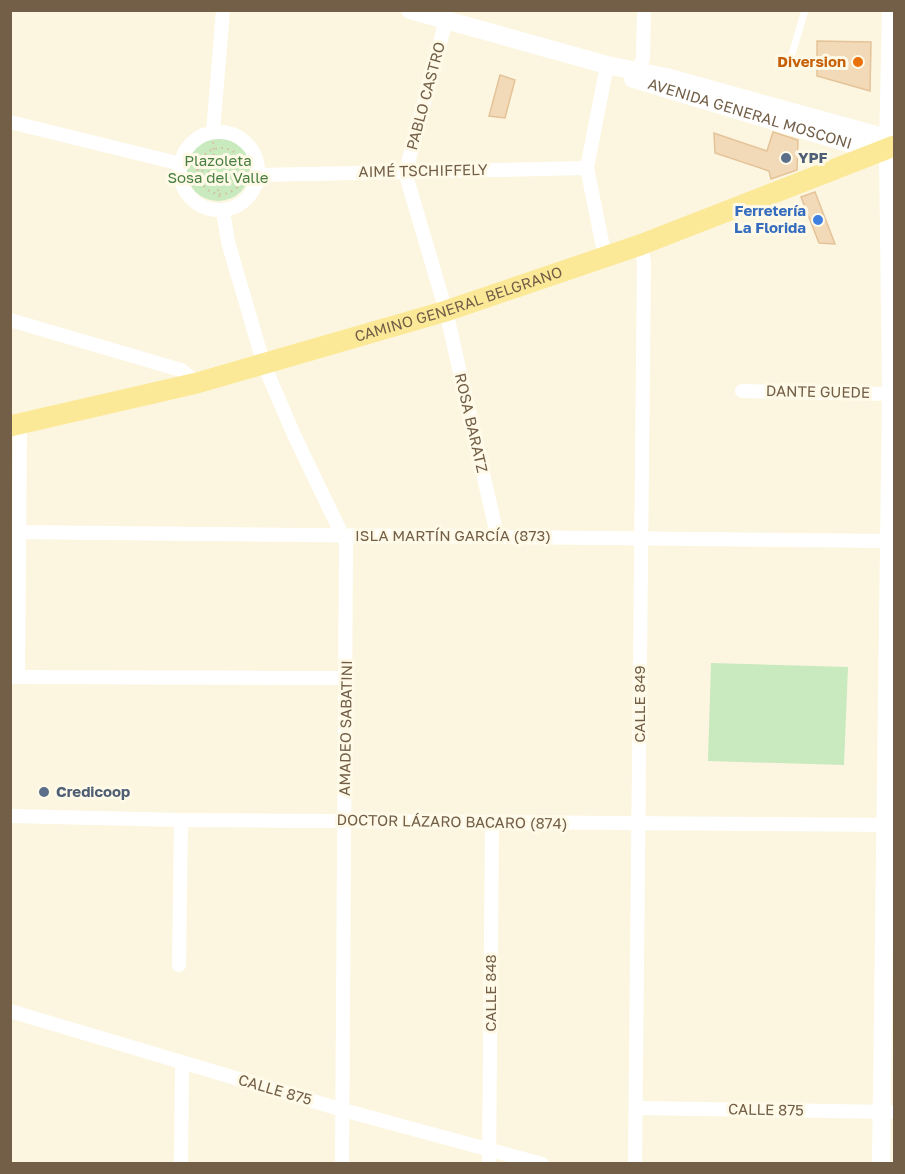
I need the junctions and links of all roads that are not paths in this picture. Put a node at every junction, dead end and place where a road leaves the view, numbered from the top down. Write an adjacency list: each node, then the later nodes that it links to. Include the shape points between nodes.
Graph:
1 (223, 10): 11 (street)
2 (410, 10): 6 (main road, AVENIDA GENERAL MOSCONI)
3 (644, 10): 9 (street, via 643,58)
4 (805, 10): 7 (lane)
5 (891, 10): 12 (main road)
6 (446, 20): 8 (main road, AVENIDA GENERAL MOSCONI); 15 (street, PABLO CASTRO)
7 (789, 61)
8 (607, 65): 9 (main road, AVENIDA GENERAL MOSCONI); 14 (street)
9 (637, 75): 12 (main road, AVENIDA GENERAL MOSCONI)
10 (10, 122): 13 (street)
11 (213, 132): 13 (street, via 188,147); 16 (street, via 231,134 246,142 254,152)
12 (890, 148): 18 (main road, CAMINO GENERAL BELGRANO); 25 (main road)
13 (181, 164): 17 (street, via 182,182 190,198 200,206)
14 (587, 168): 15 (street, AIMÉ TSCHIFFELY); 19 (street)
15 (407, 171): 16 (street, AIMÉ TSCHIFFELY); 20 (street, PABLO CASTRO)
16 (259, 175): 17 (street, via 247,199)
17 (223, 211): 22 (street, AMADEO SABATINI, via 228,242)
18 (640, 245): 19 (main road, CAMINO GENERAL BELGRANO); 30 (street, CALLE 849, via 644,261)
19 (606, 257): 20 (main road, CAMINO GENERAL BELGRANO)
20 (446, 311): 22 (main road, CAMINO GENERAL BELGRANO); 28 (street, ROSA BARATZ)
21 (10, 320): 23 (street, via 181,370)
22 (264, 365): 23 (main road, CAMINO GENERAL BELGRANO); 29 (street, AMADEO SABATINI)
23 (197, 383): 26 (main road, CAMINO GENERAL BELGRANO)
24 (742, 391): 25 (street, DANTE GUEDE)
25 (893, 394): 31 (main road)
26 (15, 425): 27 (street)
27 (15, 532): 29 (street, ISLA MARTÍN GARCÍA (873)); 32 (street)
28 (497, 535): 29 (street, ISLA MARTÍN GARCÍA (873)); 30 (street, ISLA MARTÍN GARCÍA (873))
29 (344, 536): 33 (street, AMADEO SABATINI)
30 (641, 537): 31 (street, ISLA MARTÍN GARCÍA (873)); 39 (street, CALLE 849)
31 (892, 541): 34 (main road)
32 (14, 677): 33 (street)
33 (347, 678): 37 (street, AMADEO SABATINI)
34 (891, 683): 40 (main road)
35 (10, 816): 36 (street, DOCTOR LÁZARO BACARO (874))
36 (181, 820): 37 (street, DOCTOR LÁZARO BACARO (874)); 41 (street)
37 (345, 820): 38 (street, DOCTOR LÁZARO BACARO (874)); 46 (street, AMADEO SABATINI)
38 (492, 823): 39 (street, DOCTOR LÁZARO BACARO (874)); 48 (street, CALLE 848)
39 (640, 824): 40 (street, DOCTOR LÁZARO BACARO (874)); 45 (street, CALLE 849)
40 (890, 825): 42 (main road)
41 (179, 965)
42 (889, 967): 47 (main road)
43 (10, 1011): 44 (street, CALLE 875)
44 (182, 1063): 46 (street, CALLE 875); 49 (street)
45 (638, 1108): 47 (street, CALLE 875); 52 (street, CALLE 849)
46 (343, 1110): 48 (street, CALLE 875); 50 (street, AMADEO SABATINI)
47 (888, 1112): 53 (main road)
48 (489, 1156): 51 (street, CALLE 875)
49 (180, 1164)
50 (342, 1164)
51 (542, 1164)
52 (635, 1164)
53 (881, 1164)

